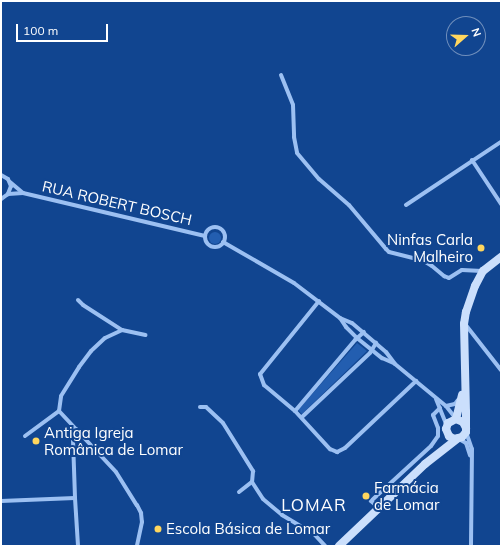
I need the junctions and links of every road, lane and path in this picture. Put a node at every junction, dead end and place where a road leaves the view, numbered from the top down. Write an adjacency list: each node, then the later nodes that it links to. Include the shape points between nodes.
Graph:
1 (281, 75): 14 (street, via 293,105 297,153 315,174 349,205 389,252 424,261 449,278 462,270)
2 (501, 142): 3 (street)
3 (472, 160): 9 (street); 10 (street)
4 (1, 175): 5 (street, RUA ROBERT BOSCH)
5 (10, 182): 6 (street, RUA ROBERT BOSCH); 7 (street, via 11,190)
6 (23, 193): 7 (street, RUA ROBERT BOSCH); 11 (street, RUA ROBERT BOSCH)
7 (8, 194): 8 (street)
8 (1, 199)
9 (501, 204)
10 (406, 205)
11 (205, 236): 12 (street, RUA ROBERT BOSCH, via 206,242 211,246 217,247); 12 (street, RUA ROBERT BOSCH, via 210,229 217,228 224,234)
12 (223, 242): 16 (street, via 294,283)
13 (501, 257): 14 (main road)
14 (484, 271): 18 (main road, via 469,301)
15 (78, 300): 19 (street)
16 (319, 301): 17 (street); 34 (street, via 260,374 264,386)
17 (340, 318): 20 (street); 22 (street)
18 (464, 324): 26 (street); 27 (main road)
19 (122, 330): 21 (street); 35 (street, via 105,338 91,350 61,396)
20 (364, 332): 22 (street); 23 (street)
21 (145, 335)
22 (357, 338): 24 (street); 34 (street)
23 (376, 343): 24 (street); 25 (street)
24 (372, 350): 25 (street); 36 (street)
25 (395, 364): 28 (street)
26 (500, 367)
27 (465, 374): 29 (main road); 40 (main road)
28 (416, 381): 30 (street); 36 (street, via 345,448 337,452 330,449)
29 (462, 392): 31 (street, via 455,404); 37 (main road)
30 (436, 399): 31 (street); 33 (street)
31 (446, 406): 37 (street)
32 (200, 407): 45 (street, via 206,407 223,423 253,471)
33 (440, 408): 39 (street); 49 (street, via 433,415 438,436 431,446 371,501)
34 (295, 410): 36 (street)
35 (59, 411): 38 (street); 41 (street)
36 (302, 417)
37 (456, 419): 39 (main road, via 450,421); 40 (main road, via 463,422)
38 (76, 429): 47 (street, via 73,440); 51 (street, via 116,472 141,513 142,522)
39 (447, 429): 42 (main road, via 449,436); 44 (main road, via 439,447)
40 (466, 430): 42 (main road); 43 (street, via 472,449)
41 (25, 436)
42 (458, 439): 43 (street, via 466,443); 44 (main road)
43 (471, 459): 54 (street)
44 (425, 464): 49 (main road)
45 (252, 482): 46 (street); 52 (street, via 263,499 282,515 314,534)
46 (239, 492)
47 (74, 498): 48 (street); 50 (street)
48 (1, 501)
49 (379, 508): 53 (main road)
50 (78, 546)
51 (137, 546)
52 (325, 546)
53 (339, 546)
54 (471, 546)

